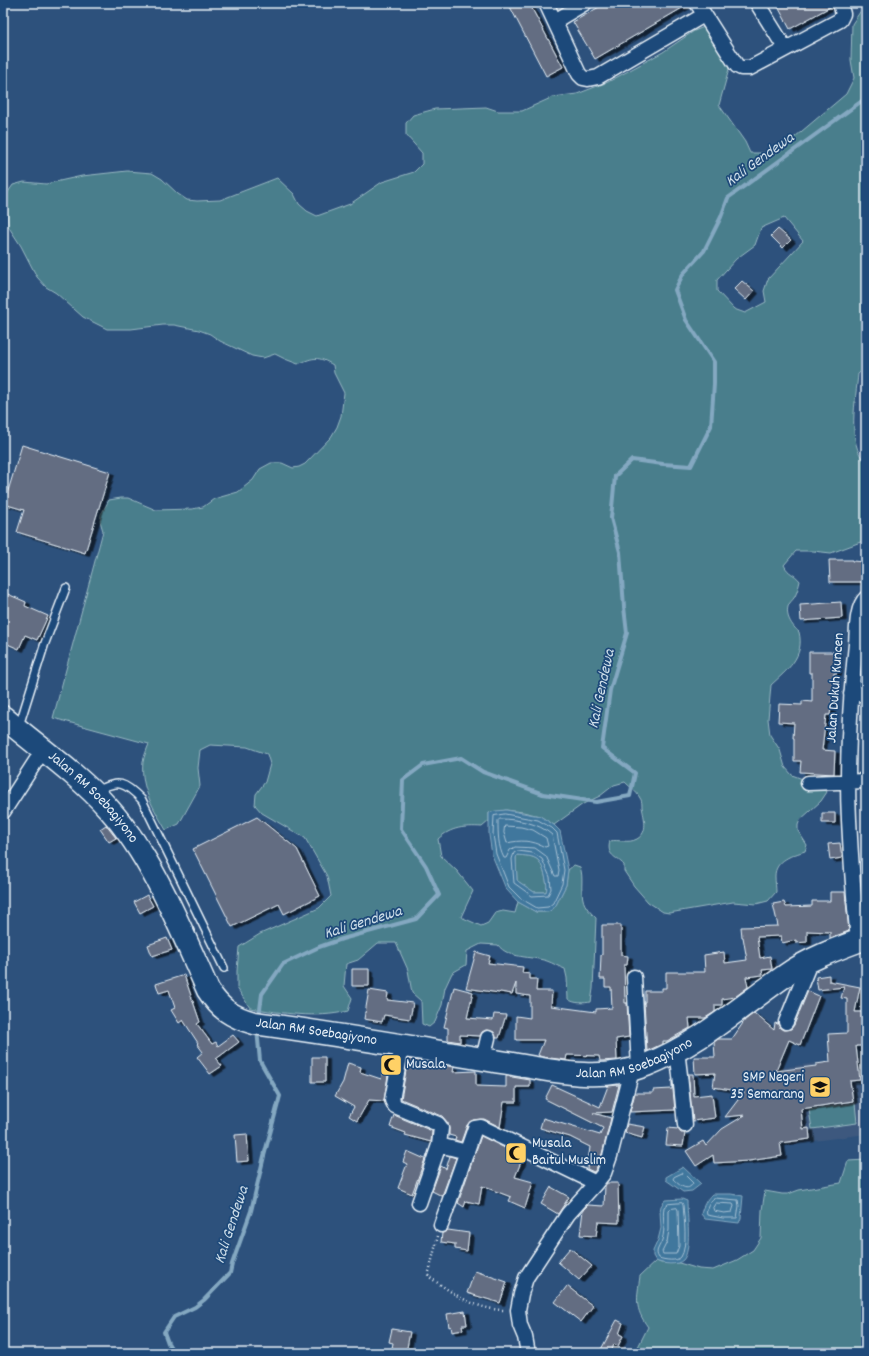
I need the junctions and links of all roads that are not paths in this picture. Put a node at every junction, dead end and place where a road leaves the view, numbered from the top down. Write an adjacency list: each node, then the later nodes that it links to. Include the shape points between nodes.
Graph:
1 (546, 3): 6 (street)
2 (585, 3): 6 (street)
3 (757, 3): 7 (street)
4 (840, 3): 7 (street, via 843,14 840,20)
5 (700, 9): 6 (street, via 620,64 588,80 579,74); 7 (street, via 737,66 741,68 750,68)
6 (555, 21)
7 (785, 48)
8 (66, 588): 12 (lane, via 45,644)
9 (866, 598): 10 (street, Jalan Dukuh Kuncen, via 859,612)
10 (851, 694): 11 (street); 15 (street, Jalan Dukuh Kuncen)
11 (866, 694)
12 (10, 723): 13 (main road, Jalan RM Soebagiyono)
13 (43, 750): 17 (main road, Jalan RM Soebagiyono); 18 (street)
14 (866, 781): 15 (street)
15 (848, 782): 16 (street); 19 (street, Jalan Dukuh Kuncen, via 848,819)
16 (808, 783)
17 (93, 793): 21 (lane, via 109,784 117,783 129,788 142,800); 25 (main road, Jalan RM Soebagiyono, via 109,808 146,862 176,919 208,990 223,1010 254,1023)
18 (3, 812)
19 (862, 939): 20 (main road, Jalan RM Soebagiyono)
20 (811, 960): 23 (street); 26 (main road, Jalan RM Soebagiyono, via 786,974)
21 (224, 968)
22 (634, 977): 28 (street)
23 (786, 1022)
24 (488, 1038): 27 (street)
25 (402, 1046): 27 (main road, Jalan RM Soebagiyono); 30 (street, via 393,1103 438,1124 441,1128)
26 (677, 1050): 28 (main road, Jalan RM Soebagiyono); 29 (street)
27 (483, 1059): 28 (main road, Jalan RM Soebagiyono, via 585,1074 607,1074)
28 (636, 1069): 32 (street, via 610,1156 604,1173)
29 (685, 1125)
30 (439, 1144): 31 (street); 33 (street)
31 (467, 1152): 32 (street, via 475,1128 481,1127); 34 (street)
32 (596, 1184): 35 (street, via 568,1214 526,1278 518,1310)
33 (419, 1203)
34 (441, 1225)
35 (528, 1353)

